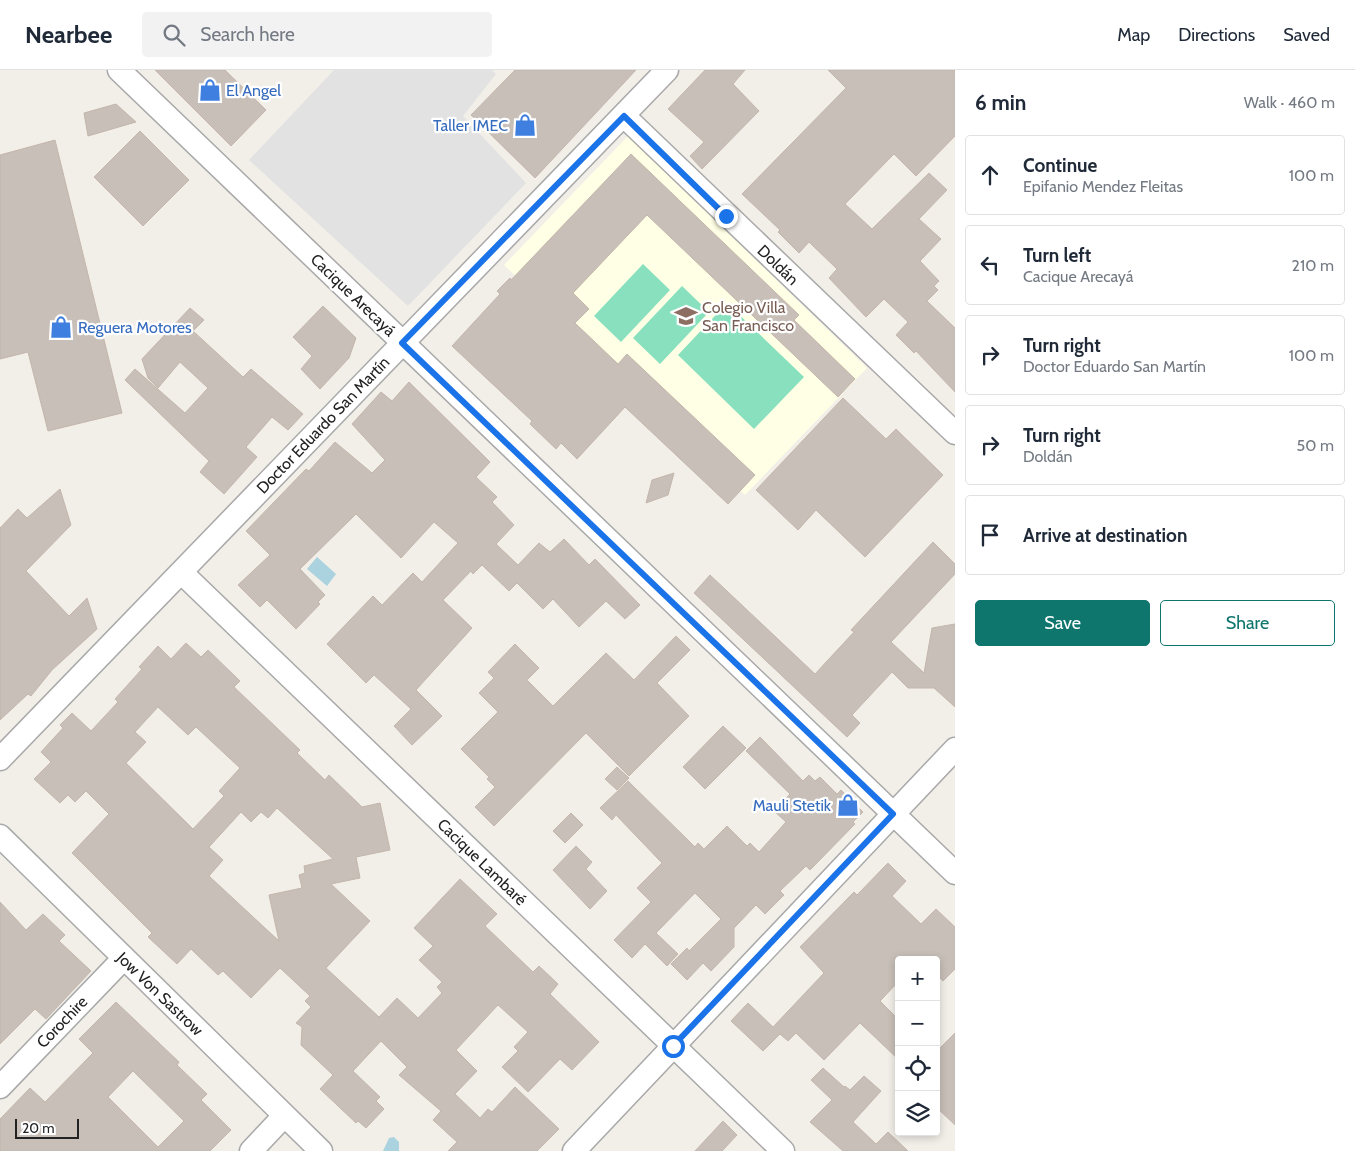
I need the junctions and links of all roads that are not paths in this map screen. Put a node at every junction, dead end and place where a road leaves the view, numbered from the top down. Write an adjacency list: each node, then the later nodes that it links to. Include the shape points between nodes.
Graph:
1 (119, 70): 4 (street, Cacique Arecayá)
2 (667, 70): 3 (street, Doctor Eduardo San Martín)
3 (624, 116): 4 (street, Doctor Eduardo San Martín); 5 (street, Doldán)
4 (402, 343): 6 (street, Doctor Eduardo San Martín); 9 (street, Cacique Arecayá)
5 (955, 433)
6 (182, 573): 8 (street, Doctor Eduardo San Martín); 13 (street, Cacique Lambaré)
7 (955, 749): 9 (street)
8 (0, 759)
9 (893, 814): 11 (street, Cacique Arecayá); 13 (street)
10 (0, 836): 12 (street, Jow Von Sastrow)
11 (955, 873)
12 (124, 958): 14 (street, Corochire); 15 (street, Jow Von Sastrow)
13 (673, 1046): 18 (street); 19 (street, Cacique Lambaré)
14 (0, 1087)
15 (284, 1116): 16 (street); 17 (street, Jow Von Sastrow)
16 (251, 1151)
17 (321, 1151)
18 (574, 1151)
19 (783, 1151)

